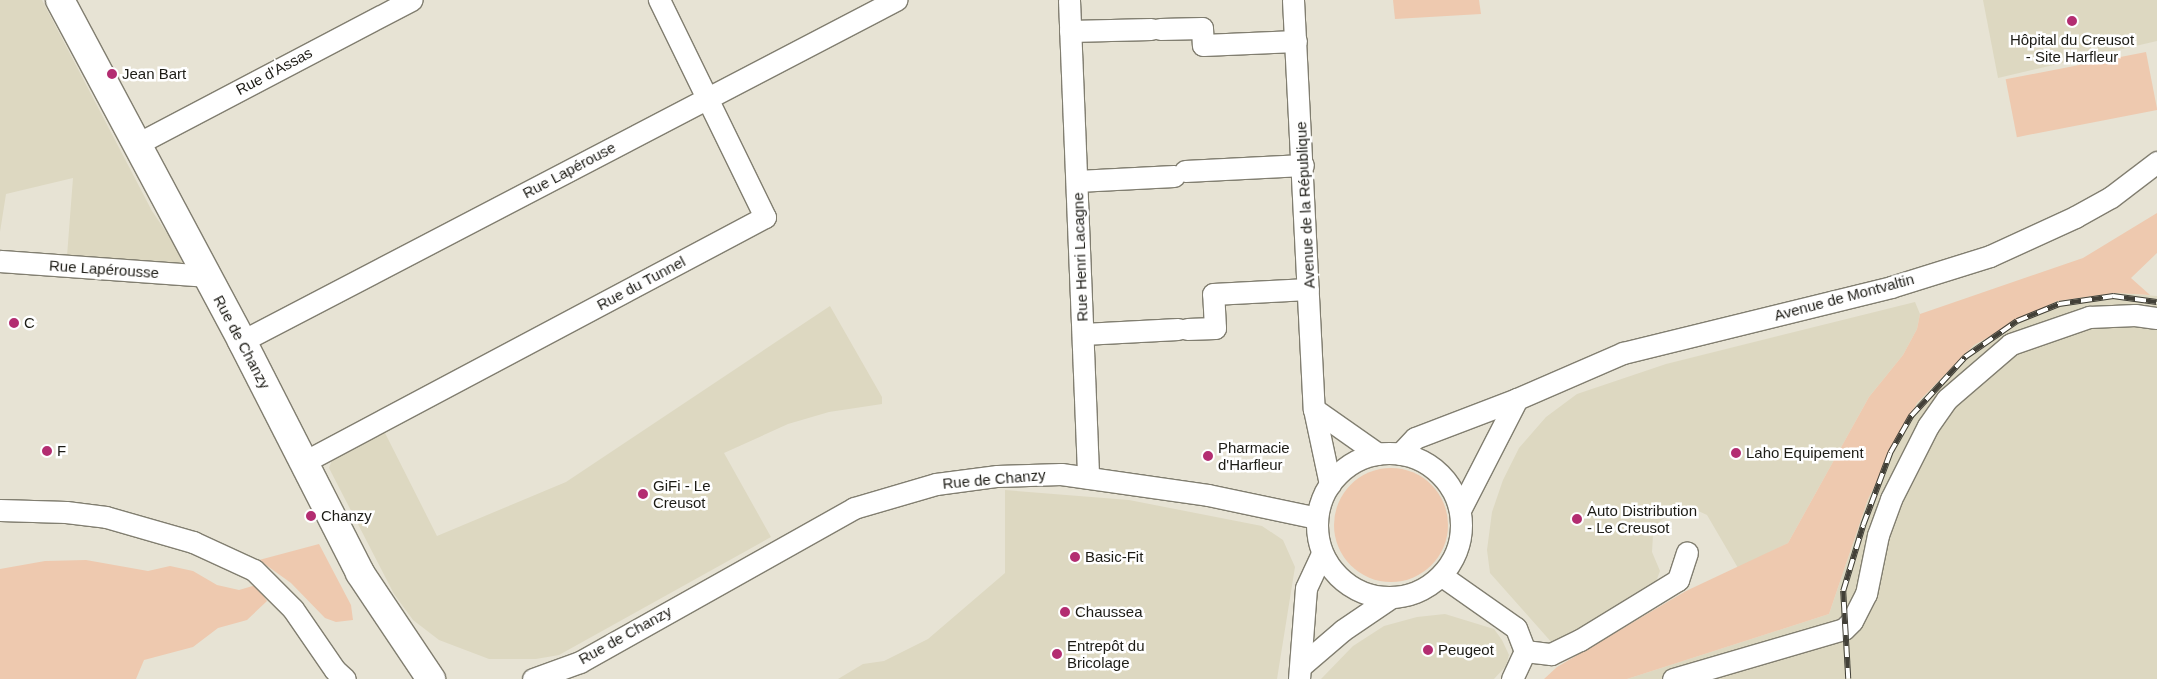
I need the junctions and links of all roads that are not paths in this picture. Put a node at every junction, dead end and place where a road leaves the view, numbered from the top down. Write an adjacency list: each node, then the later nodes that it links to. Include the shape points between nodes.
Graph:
1 (60, 0): 10 (main road, Rue de Chanzy)
2 (411, 0): 10 (street, Rue d'Assas)
3 (659, 0): 9 (street, Rue du Tunnel)
4 (896, 0): 9 (street, Rue Lapérouse)
5 (1069, 0): 7 (street, Rue Henri Lacagne)
6 (1293, 0): 8 (street, Avenue de la République)
7 (1070, 31): 8 (street, via 1202,28 1202,45); 13 (street, Rue Henri Lacagne)
8 (1296, 41): 12 (street, Avenue de la République)
9 (709, 97): 19 (street, Rue Lapérouse); 24 (street, Rue du Tunnel, via 765,217)
10 (137, 144): 15 (main road, Rue de Chanzy)
11 (2157, 162): 20 (street, Avenue de Montvaltin, via 2111,197 1990,256 1890,286 1622,353)
12 (1303, 166): 13 (street, Rue Henri Lacagne); 16 (street, Avenue de la République)
13 (1077, 181): 18 (street, Rue Henri Lacagne)
14 (0, 261): 15 (street, Rue Lapérousse)
15 (208, 276): 19 (main road, Rue de Chanzy)
16 (1308, 289): 18 (street, Rue Henri Lacagne, via 1213,294 1214,328); 21 (street, Avenue de la République)
17 (2157, 318): 40 (street, via 2135,315 2088,317 2011,344 1947,399 1928,426 1891,499 1878,535 1866,594 1852,621 1844,629)
18 (1083, 334): 25 (street, Rue Henri Lacagne)
19 (242, 341): 24 (main road, Rue de Chanzy)
20 (1517, 399): 23 (street, Avenue de Montvaltin, via 1415,438); 28 (street)
21 (1314, 409): 22 (street); 26 (street, Avenue de la République)
22 (1378, 454): 23 (street); 26 (street, via 1352,464)
23 (1400, 454): 28 (street, via 1421,460 1439,472 1452,489)
24 (304, 462): 37 (main road, Rue de Chanzy, via 360,573)
25 (1088, 478): 29 (street, Rue de Chanzy, via 1208,495); 38 (street, Rue de Chanzy, via 1061,474 988,477 936,484 854,508 580,662)
26 (1330, 484): 29 (street)
27 (0, 510): 36 (street, via 106,517 193,542 254,570 293,609)
28 (1460, 510): 32 (street, via 1462,533 1455,556)
29 (1317, 518): 31 (street)
30 (1687, 552): 34 (street, via 1678,580 1580,640 1551,654)
31 (1322, 553): 33 (street, via 1333,571 1349,586 1369,595); 35 (street, via 1306,588)
32 (1442, 576): 33 (street, via 1418,591); 34 (street, via 1516,628)
33 (1390, 598): 35 (street, via 1343,630)
34 (1525, 650): 39 (street)
35 (1300, 673)
36 (344, 679)
37 (431, 679)
38 (533, 679)
39 (1512, 679)
40 (1673, 679)

